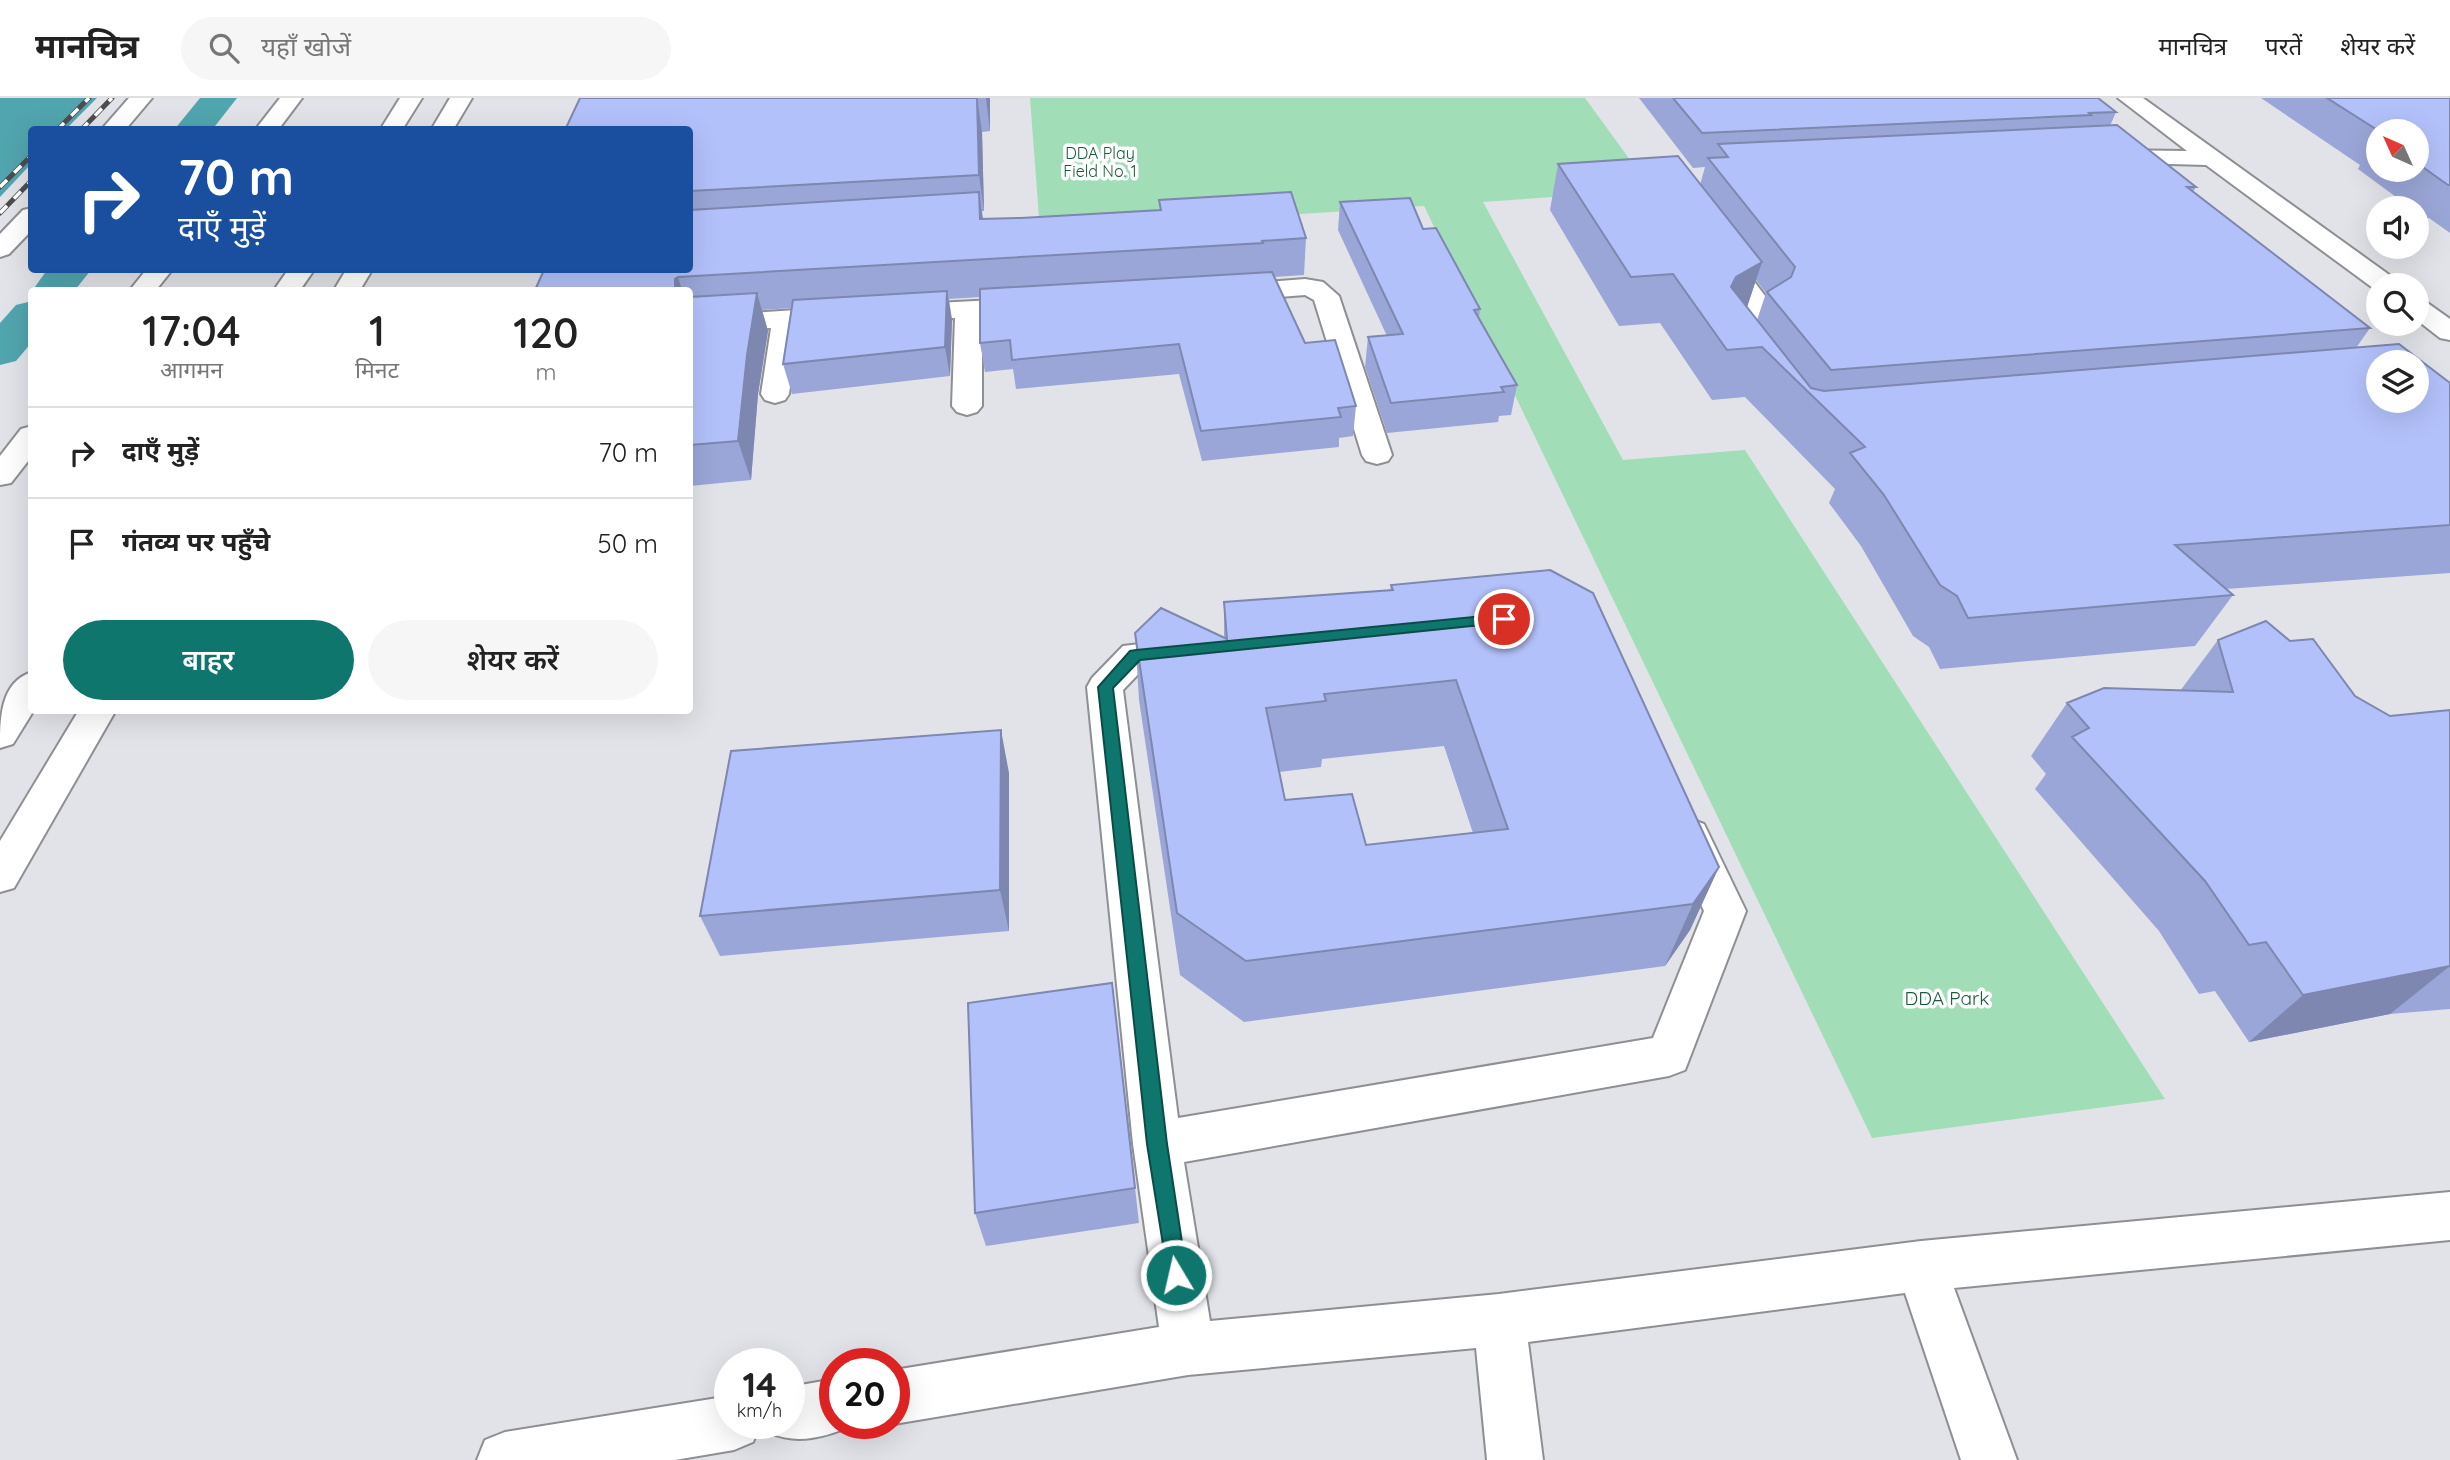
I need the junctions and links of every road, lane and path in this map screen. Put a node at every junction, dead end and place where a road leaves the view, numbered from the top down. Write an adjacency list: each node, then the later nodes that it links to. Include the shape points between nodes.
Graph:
1 (141, 98): 6 (street)
2 (291, 98): 7 (street)
3 (411, 98): 8 (street)
4 (461, 98): 9 (street)
5 (2129, 98): 10 (street)
6 (116, 126)
7 (269, 126)
8 (394, 126)
9 (444, 126)
10 (2211, 158): 11 (street, via 2101,158); 16 (street)
11 (2146, 184)
12 (28, 219): 14 (street)
13 (1706, 235): 25 (street, via 1765,313 1732,334)
14 (0, 249)
15 (156, 273): 17 (street)
16 (2369, 273)
17 (145, 287)
18 (1200, 295): 29 (street, via 1305,287 1326,296)
19 (1052, 305): 20 (street)
20 (969, 310): 22 (street); 27 (street)
21 (2429, 317): 24 (street)
22 (786, 318): 23 (street); 26 (street)
23 (693, 325)
24 (2450, 332)
25 (1764, 376)
26 (775, 394)
27 (967, 406)
28 (28, 440): 30 (street)
29 (1377, 455)
30 (0, 476)
31 (1231, 646): 37 (street, via 1136,655 1105,687)
32 (28, 691): 34 (street)
33 (96, 714): 36 (street)
34 (0, 734)
35 (1674, 801): 37 (street, via 1725,911 1669,1056)
36 (0, 876)
37 (1157, 1144): 41 (street)
38 (2450, 1216): 39 (street)
39 (1921, 1266): 40 (street); 46 (street)
40 (1499, 1320): 41 (street); 45 (street)
41 (1188, 1349): 42 (street)
42 (910, 1394)
43 (714, 1426): 44 (street)
44 (505, 1460)
45 (1514, 1460)
46 (1989, 1460)

